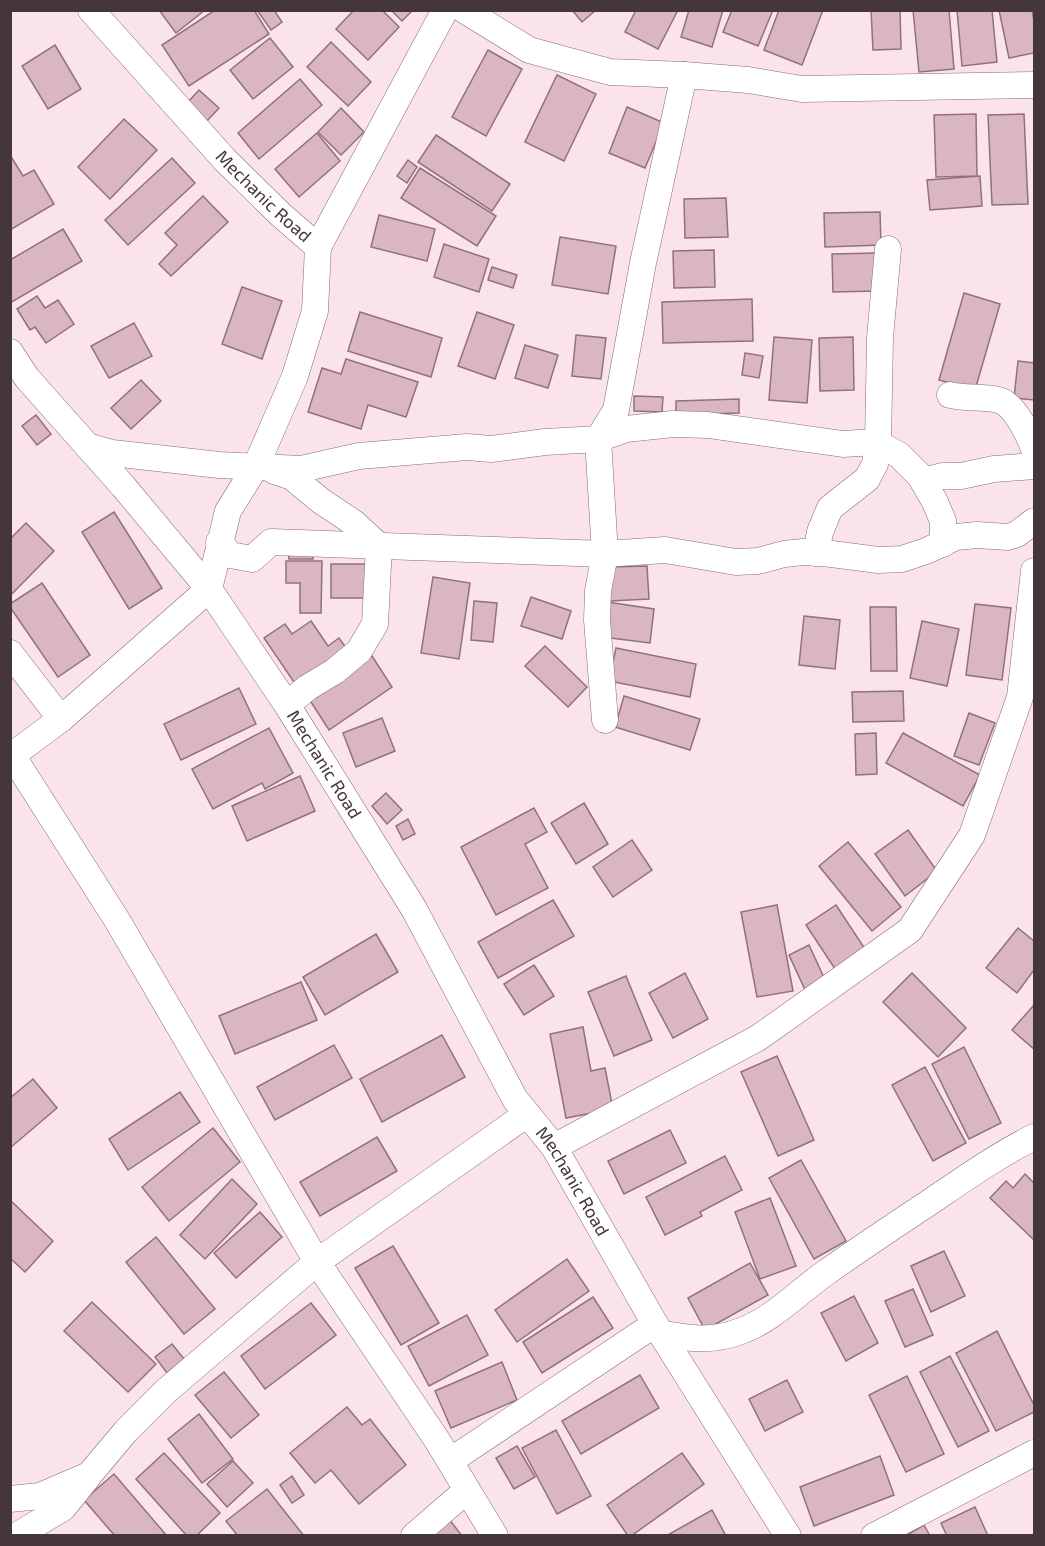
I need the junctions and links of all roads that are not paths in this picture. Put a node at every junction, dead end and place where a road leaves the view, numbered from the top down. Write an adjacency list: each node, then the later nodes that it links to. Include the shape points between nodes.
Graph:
1 (91, 10): 6 (street, Mechanic Road, via 225,160)
2 (445, 10): 6 (street)
3 (464, 10): 4 (street, via 529,50 609,72)
4 (684, 75): 5 (street, via 802,89); 10 (street, via 616,410)
5 (1035, 85)
6 (318, 247): 14 (street, Mechanic Road, via 315,311 294,376)
7 (888, 249): 11 (street, via 880,338)
8 (10, 352): 12 (street, via 27,378)
9 (950, 394): 13 (street, via 1001,400 1017,415)
10 (598, 439): 11 (street, via 626,429 673,424 708,425 843,444); 14 (street, via 359,456 300,469); 22 (street)
11 (878, 444): 16 (street, via 899,456); 21 (street, via 867,479 830,508)
12 (87, 446): 14 (street, via 112,453); 24 (street)
13 (1035, 449)
14 (256, 466): 18 (street, Mechanic Road, via 228,511); 20 (street, via 292,477)
15 (1035, 466): 16 (street)
16 (922, 481): 19 (street, via 943,521)
17 (1035, 521): 19 (street, via 1008,537 956,537)
18 (219, 542): 20 (street, via 230,555 252,559 271,542); 24 (street, Mechanic Road)
19 (943, 544): 21 (street, via 902,559)
20 (379, 546): 22 (street); 26 (street, via 375,624 370,633 359,651)
21 (816, 553): 22 (street, via 736,562 665,550)
22 (605, 554): 28 (street, via 597,620)
23 (1035, 571): 32 (street, via 1020,697 972,835 910,930 758,1038)
24 (209, 589): 26 (street, Mechanic Road); 27 (street)
25 (10, 653): 27 (street)
26 (287, 705): 30 (street, Mechanic Road, via 414,909 514,1099)
27 (61, 719): 29 (street)
28 (605, 720)
29 (11, 756): 33 (street, via 117,920)
30 (527, 1114): 32 (street, Mechanic Road); 33 (street)
31 (1035, 1137): 34 (street, via 872,1240 744,1331 693,1340)
32 (554, 1147): 34 (street, Mechanic Road)
33 (317, 1262): 36 (street); 37 (street, via 166,1391)
34 (658, 1328): 36 (street); 43 (street, Mechanic Road)
35 (1035, 1453): 44 (street)
36 (450, 1461): 38 (street)
37 (89, 1475): 39 (street, via 40,1496); 40 (street, via 63,1508)
38 (467, 1490): 41 (street); 42 (street)
39 (10, 1499)
40 (16, 1536)
41 (414, 1536)
42 (495, 1536)
43 (788, 1536)
44 (874, 1536)

